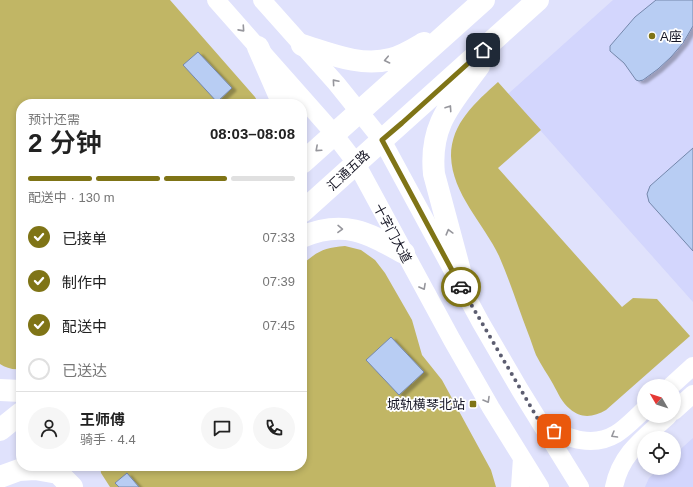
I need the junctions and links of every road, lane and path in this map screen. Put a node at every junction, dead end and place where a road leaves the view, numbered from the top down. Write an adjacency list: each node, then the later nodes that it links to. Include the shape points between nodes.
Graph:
1 (216, 0): 8 (street, 十字门大道, one-way to 8)
2 (262, 0): 7 (street)
3 (484, 0): 5 (main road)
4 (538, 0): 6 (main road, 汇通五路)
5 (458, 23): 7 (main road, one-way to 7, via 405,54 378,62 349,60); 12 (main road)
6 (506, 29): 14 (main road, 汇通五路); 20 (main road, one-way to 6, via 434,174 433,148 442,118)
7 (302, 45): 12 (street, one-way to 7)
8 (258, 47): 9 (main road); 10 (street, 十字门大道)
9 (281, 99)
10 (303, 99)
11 (307, 103): 13 (street, 十字门大道)
12 (360, 111): 13 (main road); 14 (street)
13 (334, 134): 15 (main road, one-way to 15); 16 (street, 十字门大道)
14 (382, 140): 16 (main road, 汇通五路); 20 (street)
15 (307, 158)
16 (356, 164): 17 (main road, 汇通五路); 19 (street, 十字门大道)
17 (307, 208)
18 (307, 235): 19 (main road, one-way to 19, via 332,228 361,231)
19 (404, 253): 32 (street, 十字门大道, one-way to 32)
20 (467, 297): 30 (street)
21 (693, 366): 22 (street)
22 (678, 379)
23 (0, 390): 24 (main road)
24 (16, 391)
25 (693, 394): 26 (street)
26 (681, 405)
27 (637, 416): 30 (street, one-way to 30, via 616,434 600,441 573,439)
28 (16, 417): 31 (main road)
29 (660, 423): 43 (street, via 626,456)
30 (542, 426): 42 (street)
31 (0, 430)
32 (522, 458): 40 (street); 41 (street, 十字门大道)
33 (16, 463): 37 (main road)
34 (16, 471): 37 (main road)
35 (49, 471): 38 (main road, via 58,473)
36 (72, 471): 39 (main road)
37 (0, 477)
38 (72, 487)
39 (80, 487)
40 (520, 487)
41 (540, 487)
42 (580, 487)
43 (614, 487)

